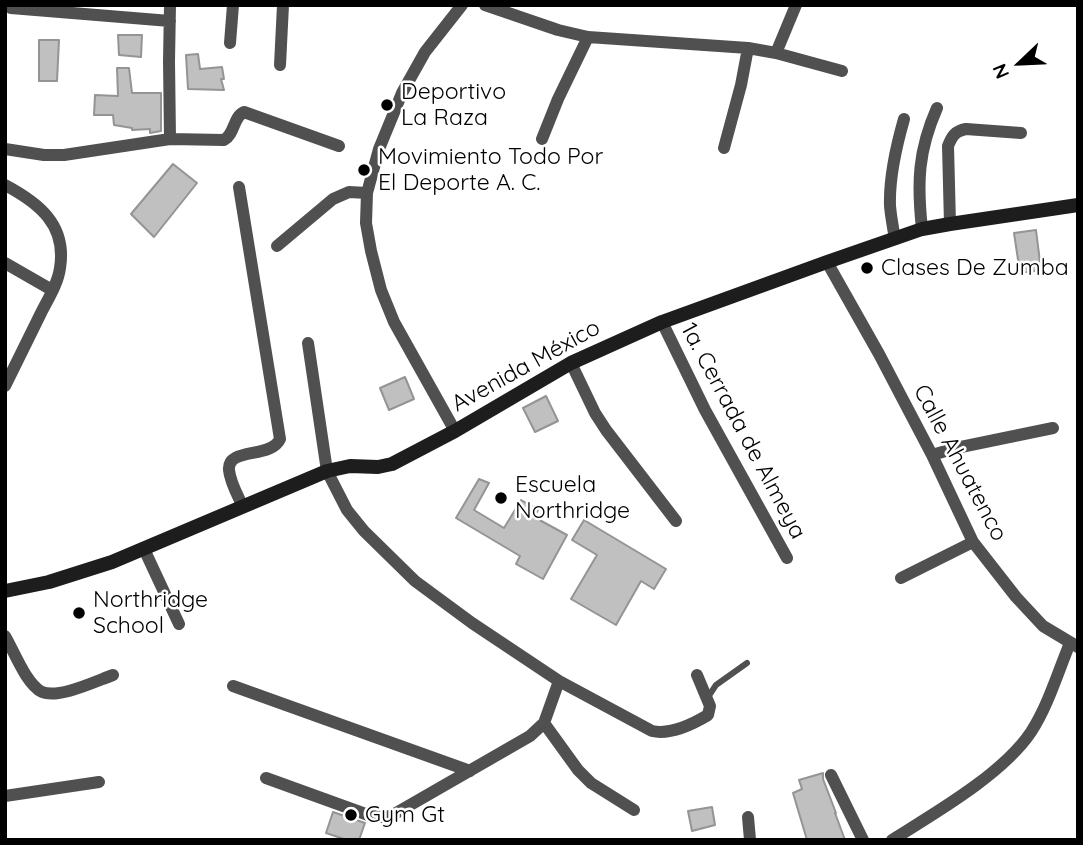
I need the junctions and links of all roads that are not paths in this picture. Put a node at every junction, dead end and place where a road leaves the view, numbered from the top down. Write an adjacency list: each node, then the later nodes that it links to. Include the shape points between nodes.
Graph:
1 (170, 5): 8 (street)
2 (233, 5): 10 (street)
3 (283, 5): 13 (street)
4 (462, 5): 25 (street, via 425,52 402,93)
5 (485, 5): 9 (street)
6 (796, 5): 12 (street)
7 (11, 8): 8 (street)
8 (170, 21): 18 (street)
9 (588, 37): 11 (street); 19 (street)
10 (230, 43)
11 (748, 48): 12 (street); 21 (street)
12 (776, 53): 14 (street)
13 (281, 65)
14 (842, 71)
15 (937, 108): 28 (street, via 921,157)
16 (904, 119): 29 (street, via 891,187)
17 (1021, 133): 27 (street, via 966,129 952,136 948,146)
18 (170, 139): 20 (street, via 223,141 244,112); 22 (street, via 64,155)
19 (542, 139)
20 (339, 146)
21 (724, 148)
22 (5, 149)
23 (5, 185): 33 (street, via 35,202 57,232 60,270)
24 (239, 187): 42 (street, via 280,439 275,447 230,461 230,476)
25 (367, 193): 30 (street, via 349,192 333,199); 39 (street, via 366,223 381,290)
26 (1078, 205): 27 (main road, Avenida México)
27 (950, 224): 28 (main road, Avenida México)
28 (922, 229): 29 (main road, Avenida México)
29 (895, 239): 31 (main road, Avenida México)
30 (277, 246)
31 (827, 262): 34 (main road, Avenida México); 40 (street, Calle Ahuatenco)
32 (5, 263): 33 (street)
33 (52, 290): 37 (street)
34 (662, 323): 36 (main road, Avenida México); 46 (street, 1a. Cerrada de Almeya)
35 (308, 343): 41 (street)
36 (571, 363): 39 (main road, Avenida México); 43 (street, via 606,430)
37 (5, 386)
38 (1053, 428): 40 (street)
39 (455, 431): 41 (main road, Avenida México, via 392,464)
40 (932, 455): 44 (street, Calle Ahuatenco)
41 (327, 471): 42 (main road, Avenida México); 55 (street, via 364,531 415,581)
42 (243, 507): 45 (main road, Avenida México)
43 (676, 521)
44 (973, 542): 47 (street); 51 (street, Calle Ahuatenco, via 1042,626)
45 (145, 548): 48 (main road, Avenida México, via 49,582); 49 (street)
46 (787, 558)
47 (901, 578)
48 (5, 591)
49 (179, 624)
50 (5, 636): 53 (street, via 28,678 44,692 65,692)
51 (1074, 645): 68 (street, Calle Ahuatenco, via 1031,732 1009,759)
52 (747, 663): 57 (lane, via 716,685)
53 (113, 675)
54 (697, 676): 57 (street)
55 (559, 681): 57 (street, via 658,733 708,715); 58 (street)
56 (233, 686): 59 (street)
57 (707, 699)
58 (544, 723): 59 (street); 64 (street, via 584,777)
59 (470, 771): 61 (street, via 391,816 381,817)
60 (831, 775): 67 (street)
61 (266, 778)
62 (99, 782): 63 (street)
63 (5, 796)
64 (634, 810)
65 (748, 817): 66 (street)
66 (750, 840)
67 (863, 840)
68 (892, 840)

